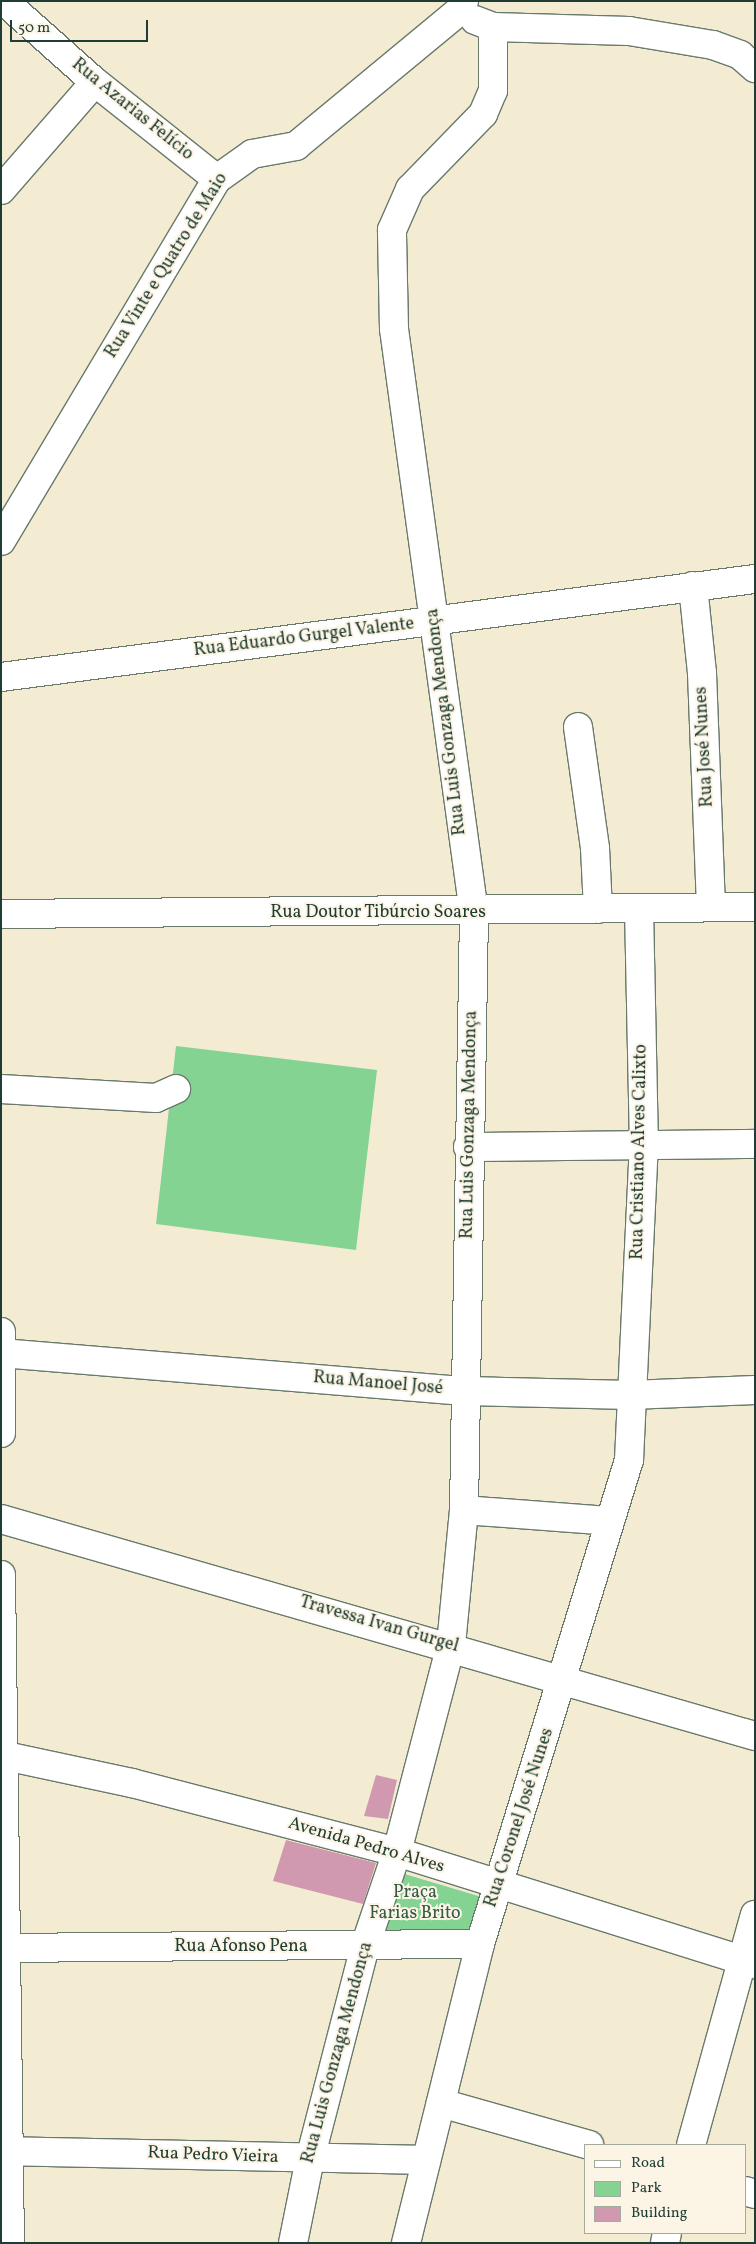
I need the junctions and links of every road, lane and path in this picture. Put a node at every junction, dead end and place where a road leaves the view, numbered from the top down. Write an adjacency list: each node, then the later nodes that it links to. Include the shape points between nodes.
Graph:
1 (4, 1): 5 (street, Rua Azarias Felício)
2 (462, 6): 3 (street); 6 (street, Rua Vinte e Quatro de Maio, via 296,146 252,154)
3 (492, 27): 4 (street, via 629,31 713,45 740,54); 11 (street, Rua Luis Gonzaga Mendonça, via 493,91 483,114 410,189 392,230 394,329)
4 (755, 68)
5 (95, 82): 6 (street, Rua Azarias Felício); 7 (street)
6 (217, 178): 8 (street, Rua Vinte e Quatro de Maio)
7 (1, 190)
8 (1, 541)
9 (755, 579): 10 (street, Rua Eduardo Gurgel Valente)
10 (694, 586): 11 (street, Rua Eduardo Gurgel Valente); 14 (street, Rua José Nunes, via 702,672)
11 (434, 620): 12 (street, Rua Eduardo Gurgel Valente); 18 (street, Rua Luis Gonzaga Mendonça)
12 (1, 677)
13 (578, 727): 17 (street, via 595,848)
14 (712, 907): 15 (street, Rua Doutor Tibúrcio Soares); 16 (street, Rua Doutor Tibúrcio Soares)
15 (755, 907)
16 (639, 908): 17 (street, Rua Doutor Tibúrcio Soares); 23 (street, Rua Cristiano Alves Calixto)
17 (598, 909): 18 (street, Rua Doutor Tibúrcio Soares)
18 (474, 913): 19 (street, Rua Doutor Tibúrcio Soares); 24 (street, Rua Luis Gonzaga Mendonça)
19 (1, 914)
20 (176, 1089): 21 (street, via 156,1098)
21 (1, 1090)
22 (755, 1144): 23 (street)
23 (643, 1156): 24 (street); 25 (street); 30 (street, Rua Cristiano Alves Calixto, via 638,1326)
24 (468, 1157): 29 (street, Rua Luis Gonzaga Mendonça)
25 (755, 1164)
26 (1, 1332): 27 (street)
27 (2, 1353): 29 (street, Rua Manoel José); 31 (street)
28 (755, 1390): 30 (street, Rua Manoel José)
29 (467, 1391): 30 (street, Rua Manoel José); 32 (street, Rua Luis Gonzaga Mendonça)
30 (630, 1395): 34 (street, Rua Coronel José Nunes, via 629,1460 622,1493)
31 (1, 1433)
32 (464, 1510): 34 (street); 37 (street, Rua Luis Gonzaga Mendonça)
33 (1, 1519): 37 (street, Travessa Ivan Gurgel)
34 (609, 1520): 38 (street, Rua Coronel José Nunes)
35 (1, 1575): 36 (street)
36 (1, 1592): 40 (street)
37 (451, 1645): 38 (street, Travessa Ivan Gurgel); 41 (street, Rua Luis Gonzaga Mendonça)
38 (563, 1681): 39 (street, Travessa Ivan Gurgel); 42 (street, Rua Coronel José Nunes)
39 (755, 1736)
40 (2, 1756): 41 (street, Avenida Pedro Alves, via 132,1783); 46 (street)
41 (396, 1852): 42 (street, Avenida Pedro Alves); 45 (street, Rua Luis Gonzaga Mendonça)
42 (499, 1884): 44 (street, Rua Coronel José Nunes); 47 (street, Avenida Pedro Alves)
43 (755, 1915): 47 (street)
44 (480, 1944): 45 (street, Rua Afonso Pena); 48 (street, Rua Coronel José Nunes)
45 (365, 1946): 46 (street, Rua Afonso Pena); 52 (street, Rua Luis Gonzaga Mendonça)
46 (3, 1948): 51 (street)
47 (748, 1962): 50 (street)
48 (441, 2103): 49 (street); 53 (street, Rua Coronel José Nunes)
49 (585, 2144)
50 (691, 2144)
51 (5, 2151): 52 (street, Rua Pedro Vieira); 54 (street)
52 (310, 2159): 53 (street, Rua Pedro Vieira); 55 (street, Rua Luis Gonzaga Mendonça)
53 (426, 2160): 56 (street, Rua Coronel José Nunes)
54 (10, 2243)
55 (294, 2243)
56 (406, 2243)

